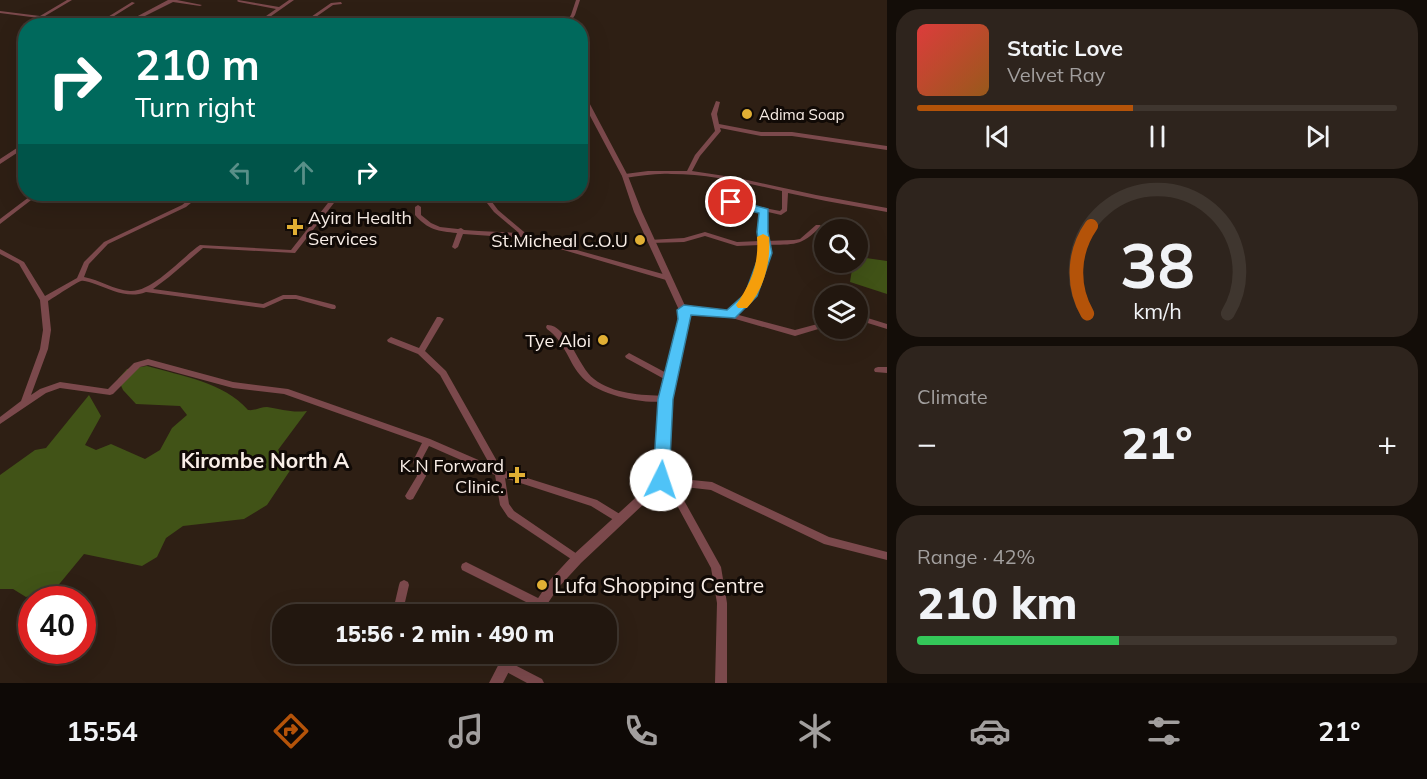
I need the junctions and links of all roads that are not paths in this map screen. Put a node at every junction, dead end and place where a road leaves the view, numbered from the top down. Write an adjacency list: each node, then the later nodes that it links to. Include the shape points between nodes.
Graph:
1 (69, 0): 11 (street)
2 (170, 0): 8 (street); 14 (street)
3 (241, 0): 9 (street, via 238,1)
4 (292, 0): 9 (street)
5 (578, 0): 17 (street)
6 (133, 3): 13 (street)
7 (341, 3): 16 (street, via 332,4)
8 (200, 5)
9 (277, 8): 15 (street)
10 (0, 12): 11 (street)
11 (41, 16): 12 (street)
12 (56, 18)
13 (109, 18)
14 (136, 18)
15 (264, 18)
16 (312, 18)
17 (571, 18)
18 (718, 102): 20 (street, via 714,116)
19 (588, 106): 25 (street)
20 (719, 126): 21 (street); 24 (street)
21 (887, 148)
22 (18, 150): 23 (street)
23 (0, 162)
24 (689, 172): 25 (street); 26 (street, via 750,180)
25 (625, 176): 39 (street)
26 (785, 190): 33 (street); 34 (street, via 783,212)
27 (27, 201): 35 (street)
28 (191, 201): 44 (street, via 106,243 86,263)
29 (333, 201): 45 (street, via 293,252 202,246)
30 (488, 201): 38 (street)
31 (725, 201): 34 (street)
32 (418, 207): 37 (street, via 418,215 431,226)
33 (887, 210)
34 (765, 211): 40 (street)
35 (0, 222)
36 (814, 229): 40 (street, via 800,241)
37 (461, 230): 38 (street, via 508,237); 41 (street)
38 (524, 235): 43 (street)
39 (651, 242): 40 (street, via 705,234 737,244); 43 (street)
40 (764, 245): 49 (street, via 766,253 751,296)
41 (455, 247)
42 (0, 252): 46 (street, via 22,263)
43 (668, 278): 48 (street)
44 (80, 279): 45 (street, via 126,293); 46 (street)
45 (146, 290): 47 (street, via 264,306 283,297 296,297)
46 (44, 300): 60 (street, via 47,340)
47 (332, 307)
48 (684, 310): 49 (street); 58 (street)
49 (730, 315): 53 (street, via 795,333)
50 (440, 319): 56 (street)
51 (868, 320): 54 (street)
52 (550, 327): 59 (street, via 567,343 576,365 588,380 629,396)
53 (814, 327)
54 (887, 327)
55 (391, 340): 56 (street)
56 (421, 352): 63 (street, via 443,373)
57 (629, 356): 58 (street)
58 (669, 378): 59 (street)
59 (665, 399): 64 (street)
60 (24, 403): 61 (street); 62 (street, via 60,385 110,392 137,365 148,362 233,385 285,391)
61 (0, 422)
62 (427, 441): 63 (street); 65 (street, via 417,460 422,476)
63 (499, 473): 66 (street, via 594,502); 68 (street, via 505,505 511,514)
64 (665, 481): 66 (street); 67 (street, via 712,486 827,541); 77 (street, via 717,567 722,603)
65 (410, 495)
66 (620, 519): 68 (street)
67 (887, 556)
68 (577, 559): 72 (street)
69 (466, 567): 72 (street)
70 (404, 585): 71 (street)
71 (400, 604)
72 (540, 604)
73 (506, 664): 75 (street)
74 (514, 664): 76 (street)
75 (496, 683)
76 (538, 683)
77 (721, 683)

